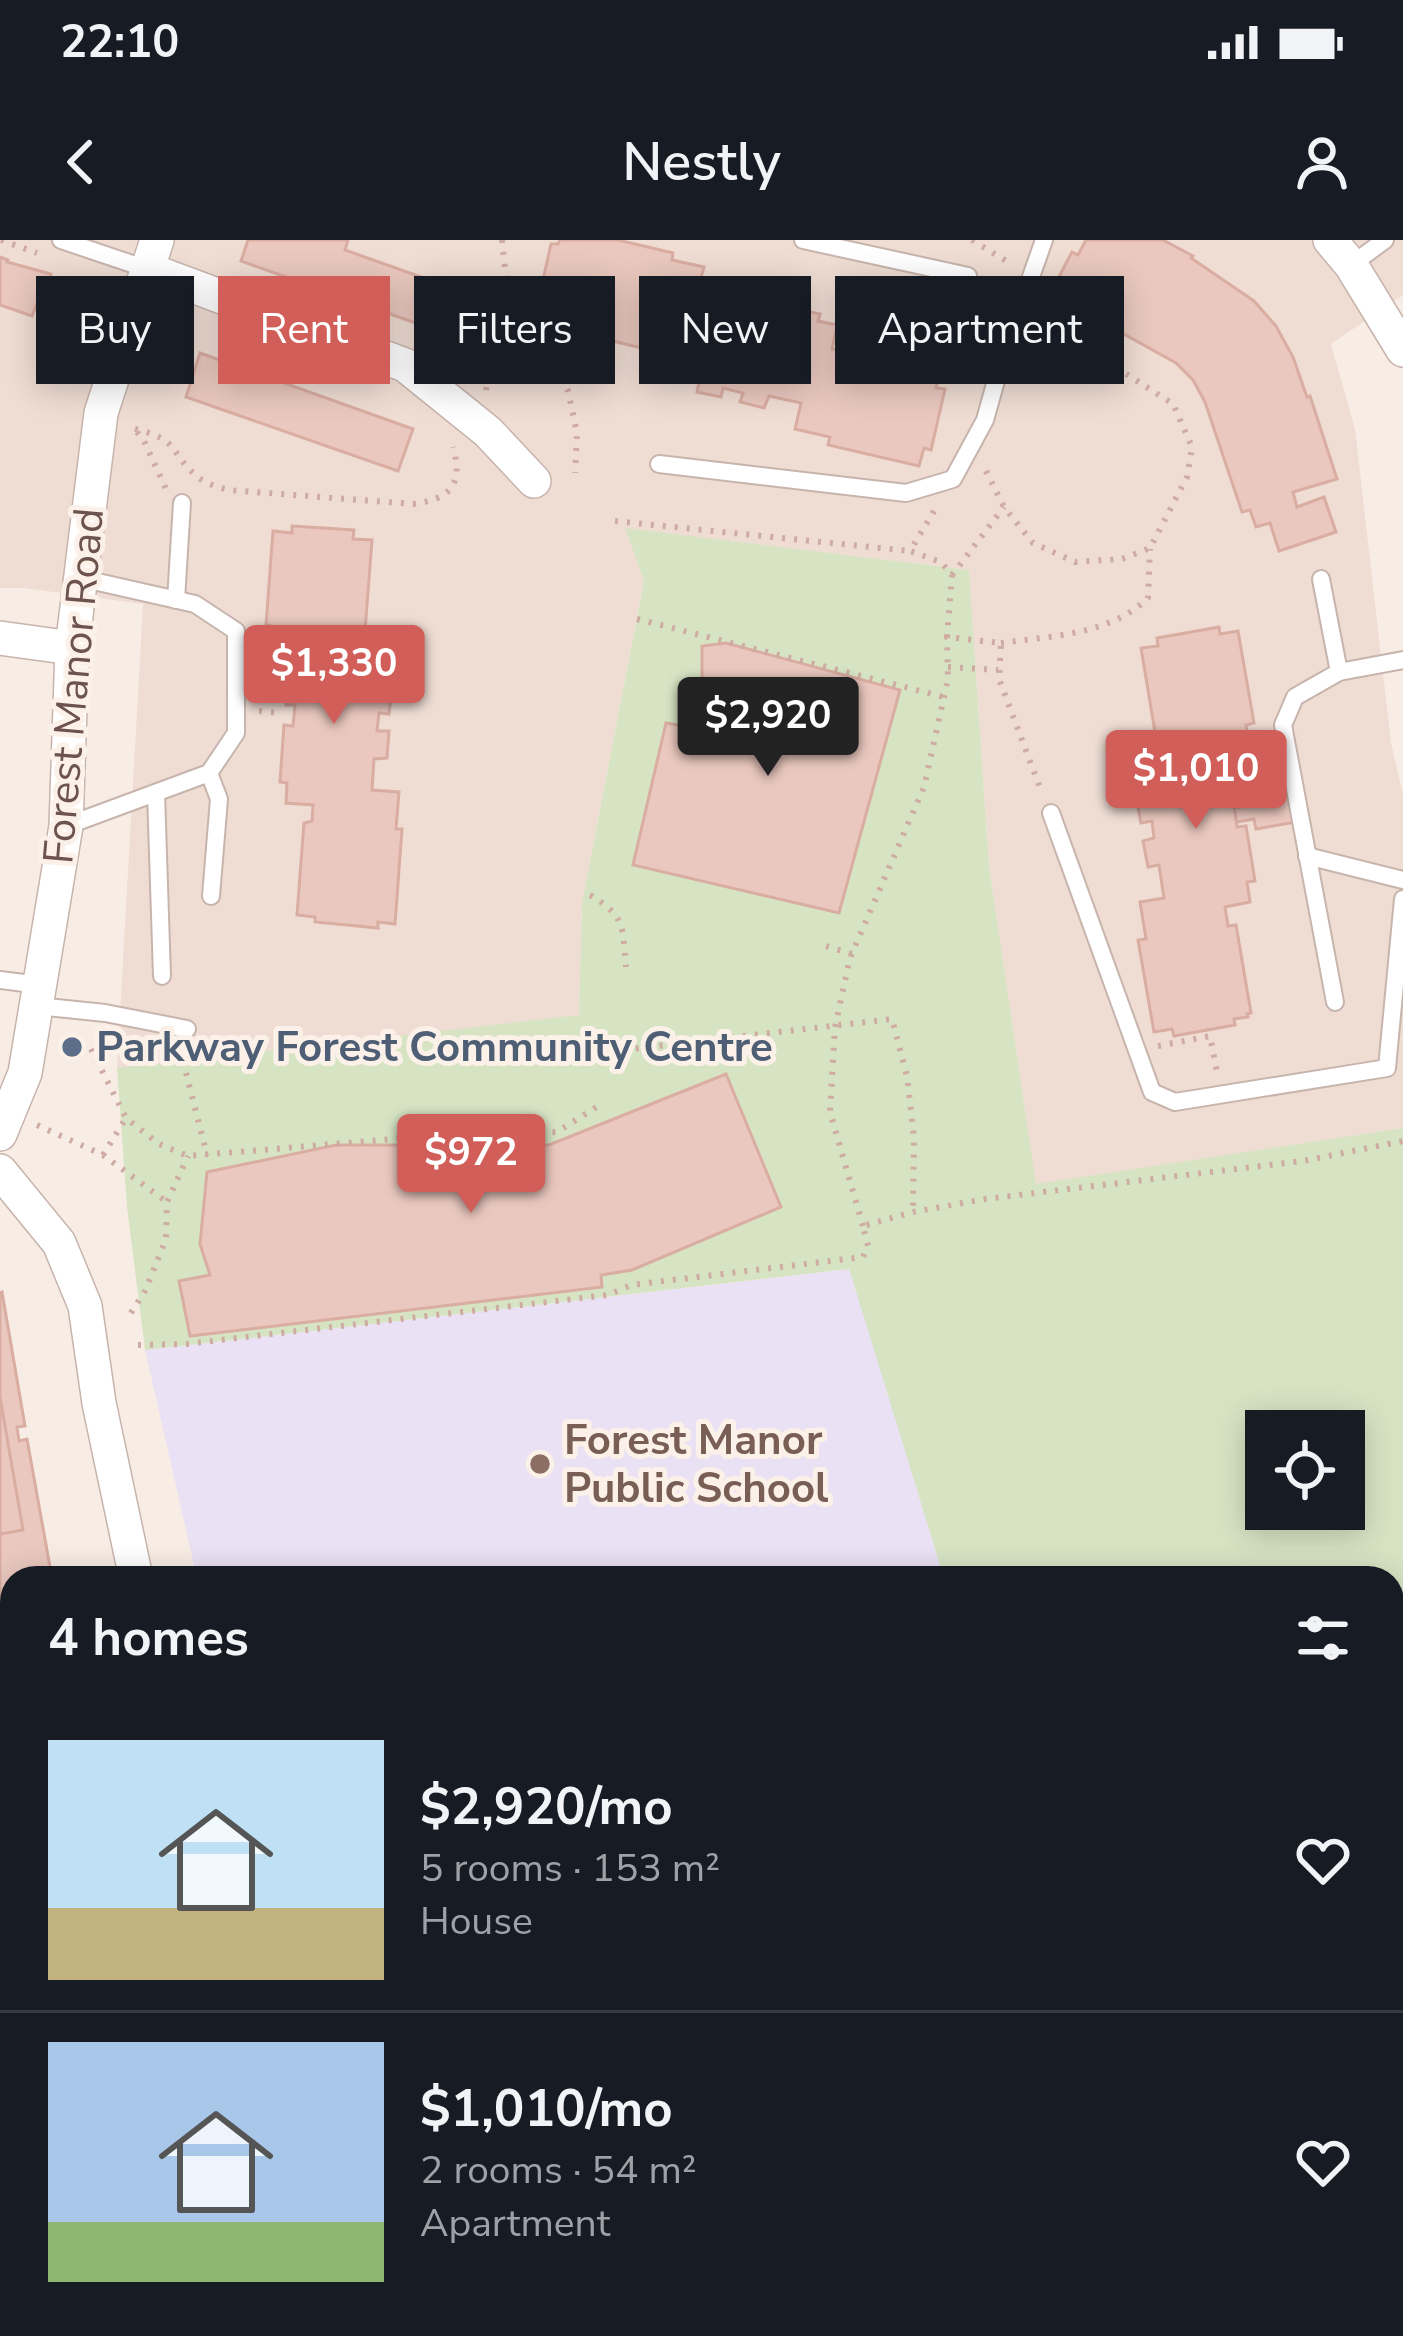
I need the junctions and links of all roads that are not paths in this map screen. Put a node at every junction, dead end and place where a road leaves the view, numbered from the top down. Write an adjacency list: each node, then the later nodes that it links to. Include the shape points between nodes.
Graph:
1 (62, 240): 7 (lane)
2 (803, 240): 4 (lane)
3 (1385, 240): 6 (lane)
4 (826, 242): 8 (lane)
5 (1040, 242): 10 (lane, via 985,420 953,478 906,493)
6 (1340, 252): 9 (street)
7 (152, 255): 11 (street, via 405,365 488,432); 13 (street, Forest Manor Road, via 100,413)
8 (968, 276)
9 (1403, 346)
10 (659, 464)
11 (534, 482)
12 (182, 506): 15 (lane)
13 (80, 578): 15 (lane); 17 (street, Forest Manor Road)
14 (1322, 579): 19 (lane)
15 (176, 600): 20 (lane, via 236,631 236,733)
16 (0, 638): 17 (street)
17 (72, 648): 23 (street, Forest Manor Road)
18 (1403, 660): 19 (lane)
19 (1339, 672): 24 (lane, via 1295,697 1283,725)
20 (209, 773): 21 (lane); 26 (lane, via 219,800)
21 (156, 793): 23 (lane); 28 (lane)
22 (1051, 813): 27 (lane, via 1152,1092 1175,1102 1387,1068)
23 (66, 826): 30 (street, Forest Manor Road)
24 (1307, 856): 25 (lane); 31 (lane)
25 (1403, 880)
26 (211, 896)
27 (1403, 899)
28 (162, 976)
29 (0, 980): 30 (lane)
30 (39, 996): 32 (lane); 33 (street, Forest Manor Road, via 25,1073)
31 (1335, 1002)
32 (187, 1029)
33 (0, 1134)
34 (0, 1171): 35 (street, via 59,1243 85,1306)
35 (133, 1566)

